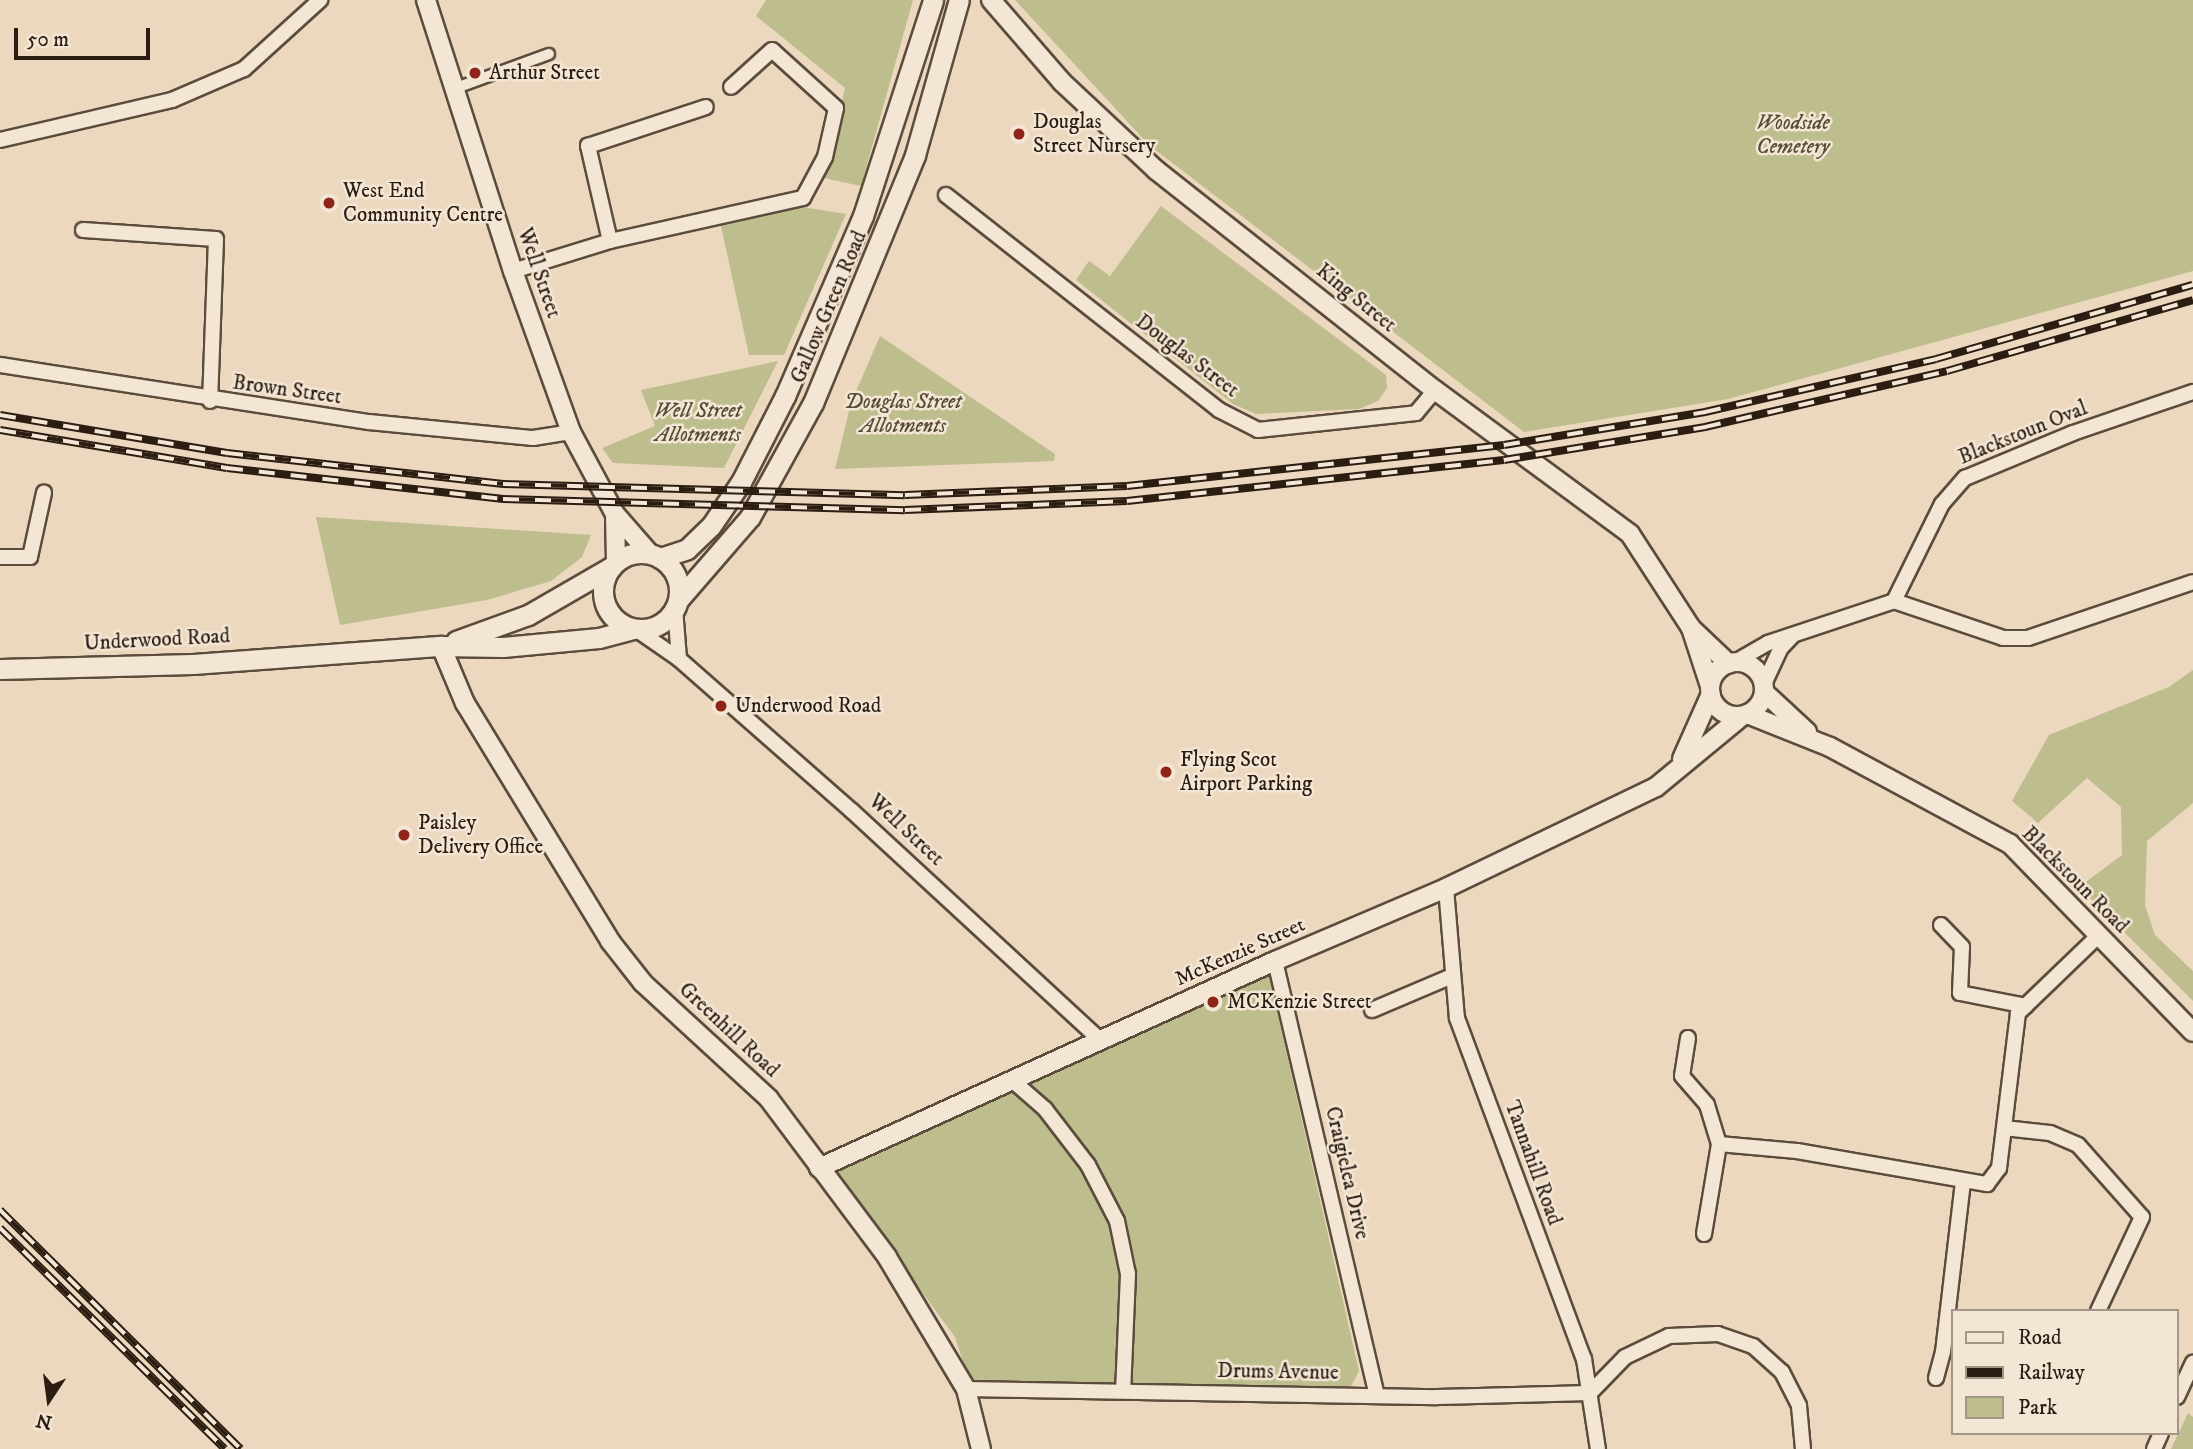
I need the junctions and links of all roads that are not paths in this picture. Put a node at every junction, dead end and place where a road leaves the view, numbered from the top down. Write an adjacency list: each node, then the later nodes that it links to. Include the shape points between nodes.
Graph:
1 (320, 0): 10 (street, via 244,69 172,100)
2 (426, 0): 8 (street, Well Street)
3 (933, 0): 22 (main road, Gallow Green Road, via 863,216 785,396 741,482 711,526 687,549)
4 (959, 0): 27 (main road, Gallow Green Road, via 915,155 813,403 750,517)
5 (991, 0): 16 (street, King Street, via 1114,135)
6 (549, 54): 8 (street)
7 (731, 87): 13 (street, via 772,50 836,108 825,157 803,198)
8 (456, 88): 14 (street, Well Street)
9 (706, 107): 13 (street, via 589,146)
10 (0, 140)
11 (946, 195): 16 (street, Douglas Street, via 1219,410 1258,430 1416,413)
12 (83, 230): 18 (street, via 216,239)
13 (610, 240): 14 (street)
14 (513, 271): 19 (street, Well Street)
15 (0, 365): 18 (street, Brown Street)
16 (1435, 390): 28 (street, King Street, via 1630,534)
17 (2193, 392): 26 (street, Blackstoun Oval, via 2073,433 1965,478 1942,504)
18 (210, 401): 19 (street, Brown Street, via 533,438)
19 (571, 432): 21 (street, Well Street)
20 (44, 493): 23 (street, via 30,557)
21 (615, 514): 22 (street, Well Street); 24 (street, Well Street)
22 (655, 556): 24 (main road, via 630,555); 27 (main road, via 676,575)
23 (0, 557)
24 (614, 564): 29 (main road, via 603,597 619,623); 31 (main road, Underwood Road, via 528,615)
25 (2193, 582): 26 (street, via 2028,638 2003,638)
26 (1894, 601): 30 (street)
27 (677, 604): 29 (main road, via 662,623); 32 (street)
28 (1691, 628): 33 (street, King Street); 36 (street, King Street)
29 (635, 629): 31 (main road, Underwood Road, via 552,644); 32 (street, Well Street)
30 (1794, 634): 33 (street); 35 (street, via 1780,649)
31 (441, 646): 34 (main road, Underwood Road, via 193,664); 53 (street, Greenhill Road, via 466,703 610,941 643,983 769,1099)
32 (679, 659): 49 (street, Well Street)
33 (1732, 663): 35 (street, via 1754,668); 36 (street, via 1716,672)
34 (0, 669)
35 (1764, 688): 37 (street, via 1757,707); 38 (street, Blackstoun Road, via 1792,722)
36 (1711, 690): 37 (street, via 1719,709); 39 (street, McKenzie Street)
37 (1745, 715): 38 (street, Blackstoun Road); 39 (street, McKenzie Street)
38 (1830, 747): 42 (street, Blackstoun Road, via 2010,844)
39 (1675, 771): 40 (street, McKenzie Street, via 1656,788)
40 (1446, 888): 43 (street, McKenzie Street); 44 (street, Tannahill Road)
41 (1941, 925): 45 (street, via 1962,947 1960,993)
42 (2099, 935): 45 (street); 47 (street, Blackstoun Road)
43 (1275, 961): 49 (street, McKenzie Street); 64 (street, Craigielea Drive)
44 (1452, 976): 46 (street); 63 (street, Tannahill Road, via 1457,1018 1584,1359)
45 (2026, 1006): 51 (street, via 2018,1013 2011,1041)
46 (1372, 1010)
47 (2193, 1032)
48 (1688, 1038): 52 (street, via 1682,1076 1707,1105)
49 (1099, 1040): 50 (street, McKenzie Street)
50 (1013, 1081): 53 (street, McKenzie Street); 61 (street, via 1045,1110 1088,1164 1117,1221 1128,1274)
51 (2004, 1128): 54 (street, via 1999,1168 1987,1184); 56 (street, via 2050,1133 2078,1145 2142,1217)
52 (1719, 1144): 54 (street, via 1797,1151); 55 (street)
53 (819, 1168): 60 (street, Greenhill Road, via 887,1257)
54 (1963, 1181): 57 (street)
55 (1704, 1234)
56 (2099, 1309)
57 (1948, 1353): 59 (street)
58 (2193, 1363): 62 (street)
59 (1936, 1378)
60 (966, 1390): 61 (street, Drums Avenue); 65 (street, Greenhill Road)
61 (1123, 1391): 64 (street, Drums Avenue)
62 (2179, 1392)
63 (1590, 1393): 64 (street, Drums Avenue); 66 (street, Tannahill Road); 67 (street, via 1625,1357 1669,1336 1718,1335 1753,1346 1782,1372 1799,1406)
64 (1377, 1395)
65 (981, 1449)
66 (1598, 1449)
67 (1803, 1449)

